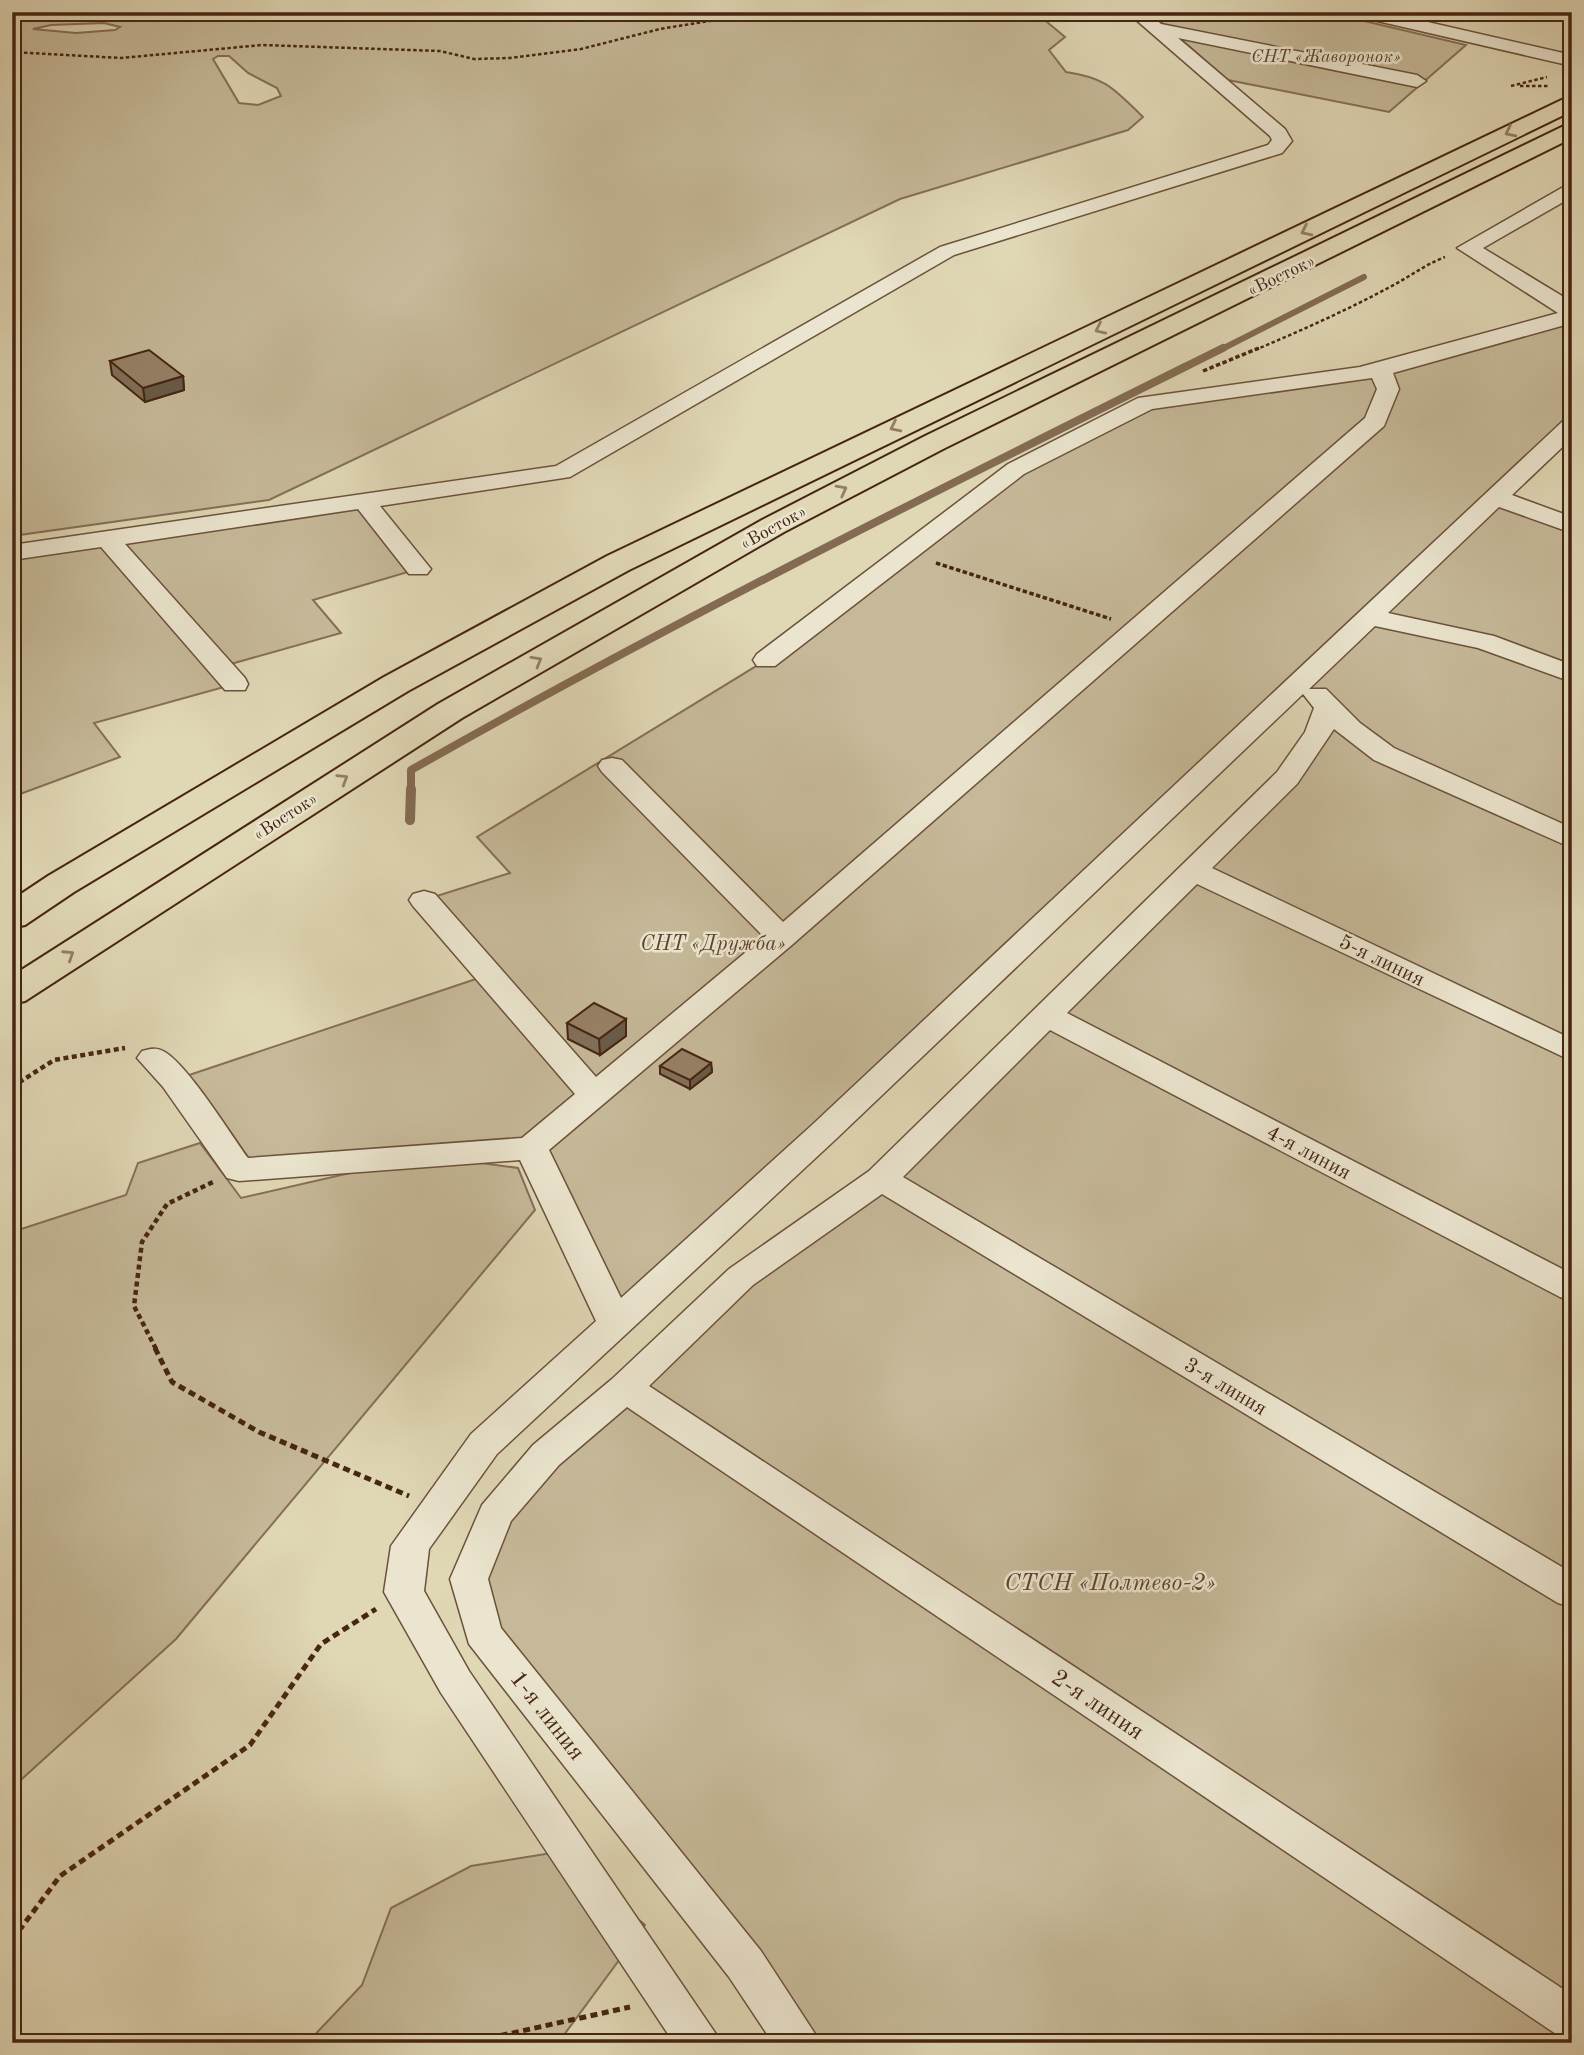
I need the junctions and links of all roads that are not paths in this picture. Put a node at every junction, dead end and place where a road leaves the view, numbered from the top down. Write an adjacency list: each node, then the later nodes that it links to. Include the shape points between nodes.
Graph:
1 (1360, 12): 3 (street)
2 (1145, 20): 4 (street); 12 (street, via 1278,133 1282,141 1275,149 947,251 562,472)
3 (1572, 61)
4 (1417, 81)
5 (1566, 94): 27 (highway, «Восток», one-way to 27, via 618,563 396,684)
6 (1572, 129): 29 (highway, «Восток», one-way to 6, via 450,711 773,526)
7 (1572, 188): 8 (street, via 1468,248)
8 (1572, 314): 9 (street)
9 (1381, 369): 18 (street, via 1146,403 1016,469); 28 (street, via 1388,389 1376,421)
10 (1572, 425): 11 (street)
11 (1496, 498): 13 (street); 17 (street)
12 (362, 499): 14 (street); 16 (street)
13 (1572, 526)
14 (107, 539): 15 (street); 21 (street)
15 (12, 553)
16 (418, 569)
17 (1370, 617): 19 (street, via 1485,642); 20 (street)
18 (766, 660)
19 (1572, 674)
20 (1303, 682): 22 (street); 37 (street)
21 (235, 684)
22 (1328, 707): 24 (street, via 1384,754); 25 (street, 1-я линия, via 1319,732 1287,778)
23 (612, 766): 28 (street)
24 (1572, 839)
25 (1192, 870): 30 (street, 1-я линия); 31 (street, 5-я линия)
26 (424, 900): 33 (street)
27 (12, 917)
28 (782, 938): 33 (street)
29 (12, 993)
30 (1046, 1015): 35 (street, 1-я линия); 36 (street, 4-я линия)
31 (1572, 1051)
32 (153, 1058): 34 (street, via 239,1170)
33 (594, 1095): 34 (street)
34 (531, 1147): 37 (street)
35 (881, 1179): 38 (street, 1-я линия, via 741,1278); 39 (street, 3-я линия)
36 (1572, 1289)
37 (616, 1325): 41 (street, via 484,1444 410,1546 404,1592 455,1682)
38 (625, 1388): 40 (street, 2-я линия); 42 (street, 1-я линия, via 547,1455 495,1515 469,1578 483,1633 745,1964)
39 (1572, 1592)
40 (1572, 2020)
41 (700, 2043)
42 (799, 2043)

